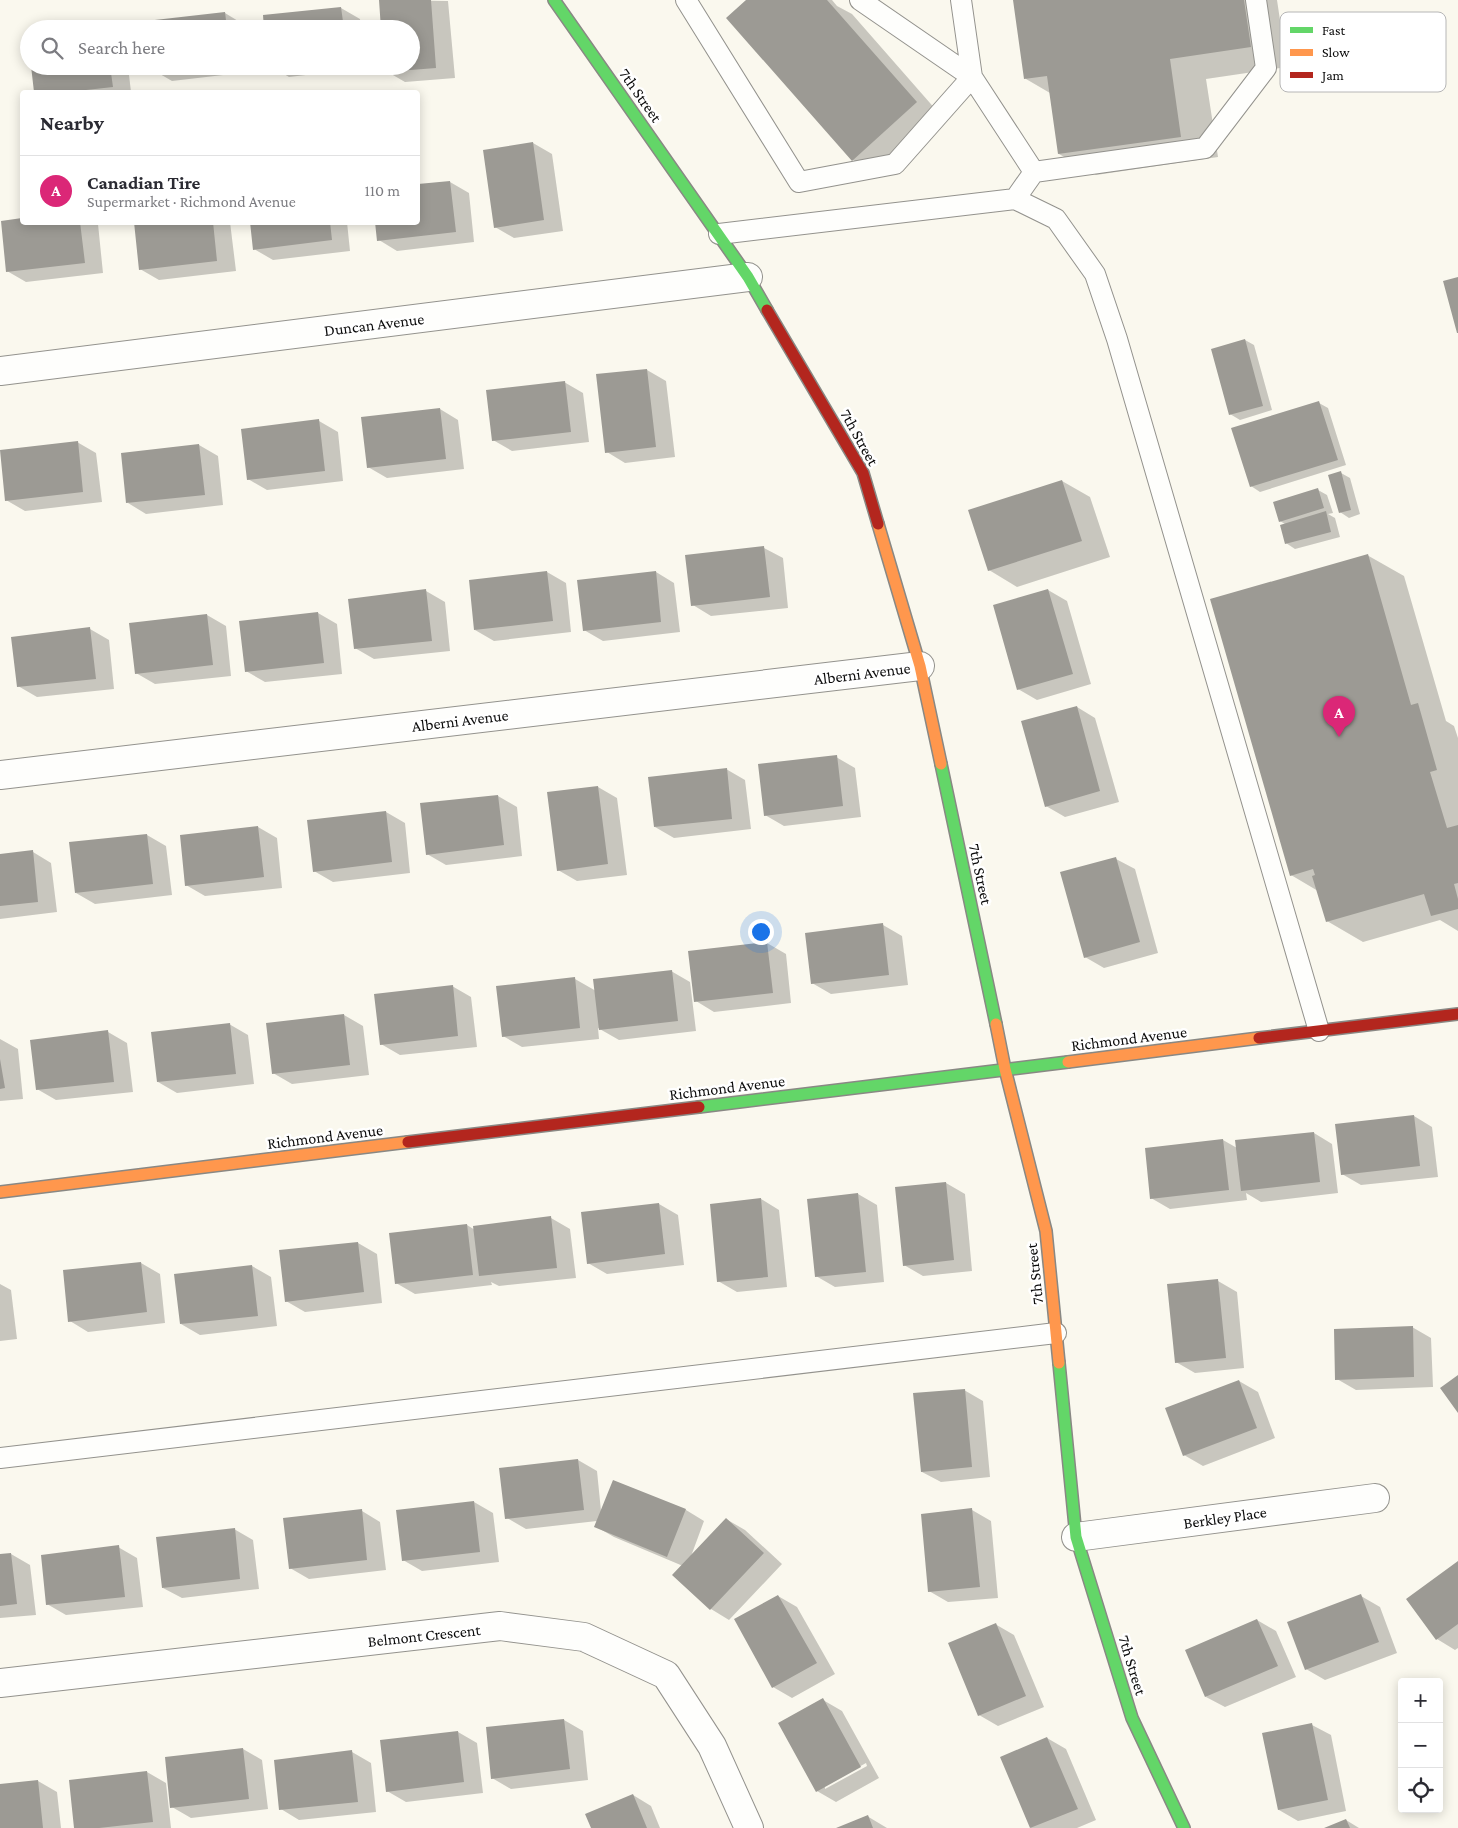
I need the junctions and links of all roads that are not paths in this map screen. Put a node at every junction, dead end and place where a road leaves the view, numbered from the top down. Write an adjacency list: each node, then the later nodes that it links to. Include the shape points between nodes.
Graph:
1 (554, 0): 9 (street, 7th Street)
2 (686, 0): 6 (lane, via 799,182 895,164)
3 (860, 0): 6 (lane)
4 (961, 0): 6 (lane)
5 (1256, 0): 7 (lane, via 1266,68 1205,148)
6 (972, 77): 7 (lane)
7 (1034, 172): 8 (lane)
8 (1015, 199): 9 (lane); 15 (lane, via 1056,219 1095,274 1117,339)
9 (719, 234): 10 (street, 7th Street)
10 (748, 277): 11 (street, Duncan Avenue); 12 (street, 7th Street, via 863,473)
11 (0, 371)
12 (920, 666): 13 (street, Alberni Avenue); 16 (street, 7th Street)
13 (0, 775)
14 (1458, 1014): 15 (street, Richmond Avenue)
15 (1319, 1031): 16 (street, Richmond Avenue)
16 (1005, 1069): 17 (street, Richmond Avenue); 18 (street, 7th Street, via 1046,1231)
17 (0, 1192)
18 (1056, 1333): 19 (lane); 21 (street, 7th Street)
19 (0, 1458)
20 (1375, 1498): 21 (street, Berkley Place)
21 (1076, 1537): 24 (street, 7th Street, via 1132,1718)
22 (0, 1683): 23 (street, Belmont Crescent, via 500,1626 584,1637 666,1675 712,1746)
23 (749, 1828)
24 (1184, 1828)

